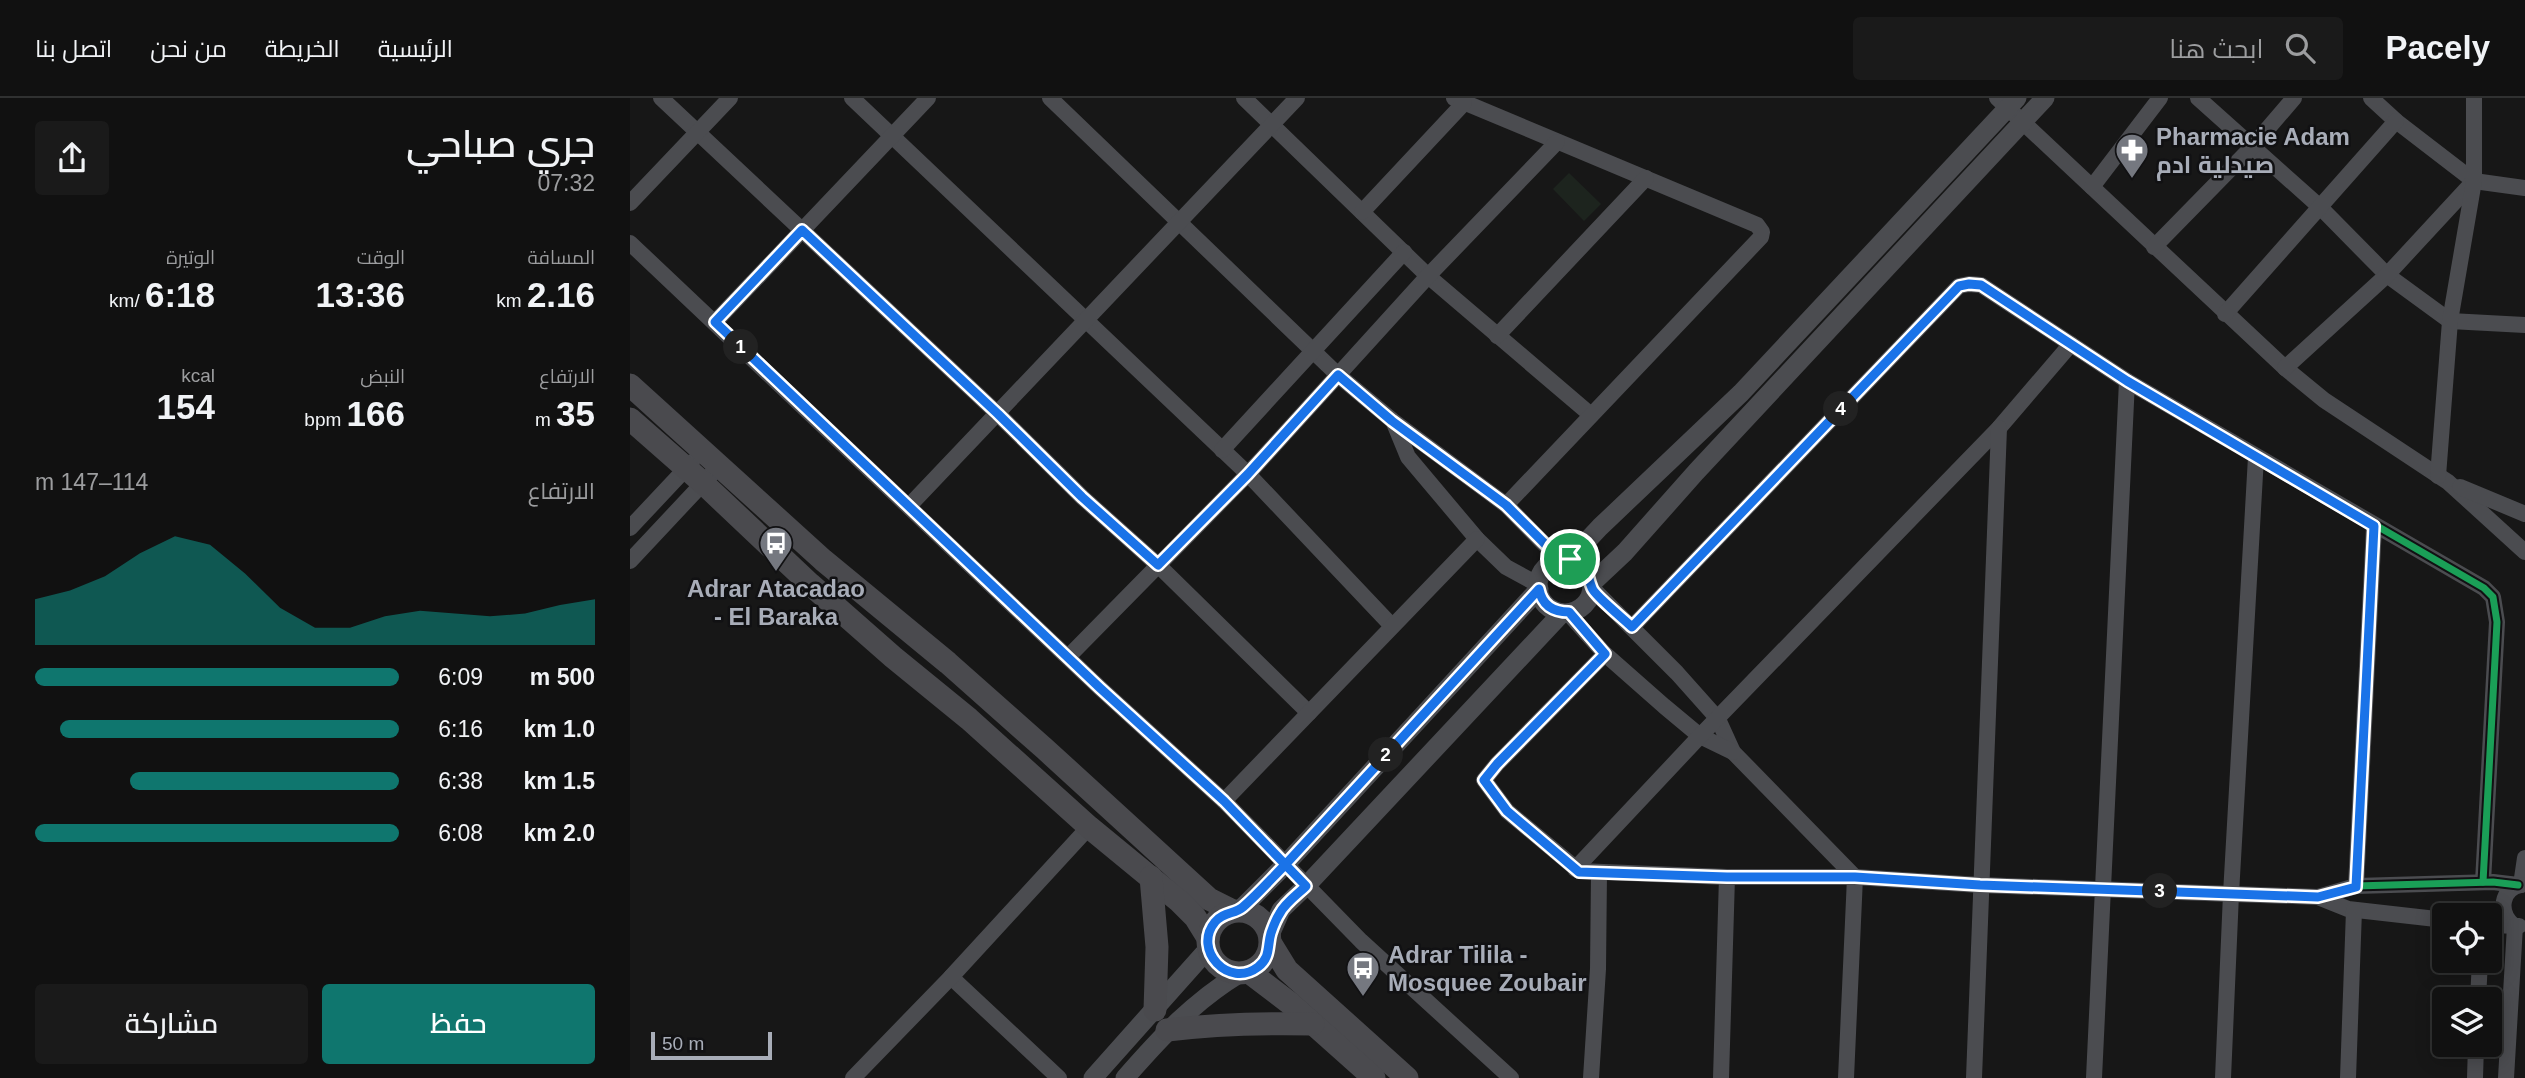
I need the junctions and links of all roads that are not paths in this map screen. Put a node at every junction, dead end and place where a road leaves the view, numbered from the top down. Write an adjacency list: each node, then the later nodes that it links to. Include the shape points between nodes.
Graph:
1 (661, 98): 19 (street)
2 (730, 98): 19 (street)
3 (852, 98): 20 (street)
4 (928, 98): 20 (street)
5 (1050, 98): 30 (street)
6 (1244, 98): 18 (street)
7 (1297, 98): 18 (street)
8 (2045, 98): 17 (street)
9 (2160, 98): 25 (street)
10 (2198, 98): 22 (street)
11 (2294, 98): 22 (street)
12 (2371, 98): 16 (street)
13 (2474, 98): 24 (street)
14 (1459, 100): 21 (street); 29 (street)
15 (2007, 101): 17 (street); 67 (street, via 1741,393)
16 (2396, 121): 24 (street); 28 (street)
17 (2022, 122): 25 (street); 70 (street)
18 (1272, 124): 29 (street); 30 (street)
19 (697, 132): 27 (street); 31 (street)
20 (892, 136): 31 (street); 38 (street)
21 (1558, 142): 23 (street); 36 (street)
22 (2252, 147): 28 (street); 33 (street)
23 (1646, 178): 42 (street); 50 (street, via 1757,225 1761,237)
24 (2473, 181): 26 (street); 35 (street); 39 (street)
25 (2092, 187): 33 (street)
26 (2525, 188)
27 (630, 203)
28 (2320, 207): 35 (street); 37 (street)
29 (1362, 212): 34 (street)
30 (1178, 221): 38 (street); 44 (street)
31 (802, 230): 40 (street); 49 (street)
32 (630, 243): 40 (street)
33 (2154, 247): 37 (street)
34 (1404, 252): 36 (street); 44 (street)
35 (2387, 275): 39 (street); 45 (street)
36 (1428, 276): 42 (street); 46 (street)
37 (2225, 314): 45 (street)
38 (1085, 319): 49 (street); 54 (street)
39 (2450, 321): 41 (street); 59 (street)
40 (715, 322): 61 (street)
41 (2525, 325)
42 (1497, 336): 50 (street)
43 (2071, 344): 47 (street); 53 (street); 74 (street, via 1981,285 1959,286)
44 (1312, 350): 46 (street); 54 (street)
45 (2285, 368): 59 (street, via 2324,400)
46 (1338, 375): 52 (street); 57 (street)
47 (2127, 381): 55 (street); 95 (street)
48 (630, 385): 56 (main road)
49 (998, 414): 61 (street); 69 (street)
50 (1591, 415): 60 (street)
51 (630, 419): 58 (main road)
52 (1392, 421): 60 (street); 65 (street, via 1408,457)
53 (1999, 428): 78 (street); 91 (street)
54 (1222, 450): 57 (street)
55 (2256, 457): 63 (street); 96 (street)
56 (712, 458): 58 (street); 58 (street); 98 (main road, via 1209,899)
57 (1248, 474): 69 (street); 73 (street)
58 (694, 475): 64 (street); 68 (street); 82 (main road, via 810,584)
59 (2443, 479): 62 (street); 66 (street)
60 (1506, 505): 67 (street)
61 (909, 506): 76 (street)
62 (2525, 514)
63 (2374, 526): 90 (street, via 2484,588 2496,606); 94 (street)
64 (630, 528)
65 (1477, 539): 71 (street, via 1506,568); 73 (street)
66 (2525, 552)
67 (1565, 559): 70 (street, via 1585,568); 71 (street, via 1550,563)
68 (630, 561)
69 (1158, 565): 76 (street); 77 (street)
70 (1592, 586): 72 (street, via 1582,607); 74 (street)
71 (1539, 587): 72 (street, via 1546,605); 84 (street)
72 (1565, 612): 75 (street); 93 (street)
73 (1392, 625): 77 (street)
74 (1632, 627): 78 (street)
75 (1605, 654): 79 (street); 85 (street, via 1484,780 1507,811)
76 (1068, 657): 81 (street)
77 (1309, 713): 81 (street)
78 (1718, 719): 79 (street); 80 (street)
79 (1700, 736): 80 (street); 85 (street)
80 (1733, 752): 89 (street)
81 (1224, 801): 84 (street)
82 (1089, 827): 87 (main road); 105 (street)
83 (2525, 858): 92 (street)
84 (1285, 865): 93 (street); 98 (street)
85 (1575, 869): 86 (street)
86 (1600, 873): 88 (street); 117 (street)
87 (1152, 877): 103 (main road, via 1195,917); 106 (main road)
88 (1727, 877): 89 (street); 118 (street)
89 (1855, 877): 91 (street); 119 (street)
90 (2483, 882): 92 (street); 94 (street)
91 (1980, 885): 95 (street); 120 (street)
92 (2521, 885): 101 (street, via 2507,892 2503,904 2505,916)
93 (1306, 886): 102 (street, via 1281,910); 116 (street)
94 (2356, 887): 97 (street)
95 (2102, 889): 96 (street); 121 (street)
96 (2231, 894): 97 (street); 122 (street)
97 (2318, 897): 99 (street)
98 (1236, 910): 102 (main road, via 1259,917); 103 (main road, via 1216,920)
99 (2354, 910): 100 (street); 123 (street)
100 (2432, 919)
101 (2518, 926): 125 (street)
102 (1270, 940): 104 (main road, via 1264,961); 115 (main road, via 1287,970)
103 (1208, 944): 104 (main road, via 1219,967); 106 (street)
104 (1244, 973): 107 (main road); 108 (street, via 1207,994)
105 (951, 977): 110 (street); 111 (street)
106 (1155, 1010): 112 (street)
107 (1313, 1024): 108 (main road, via 1251,1023); 114 (main road)
108 (1167, 1030): 113 (street)
109 (2476, 1057): 124 (street)
110 (853, 1078)
111 (1059, 1078)
112 (1093, 1078)
113 (1125, 1078)
114 (1374, 1078)
115 (1407, 1078)
116 (1511, 1078)
117 (1591, 1078)
118 (1721, 1078)
119 (1846, 1078)
120 (1974, 1078)
121 (2094, 1078)
122 (2223, 1078)
123 (2348, 1078)
124 (2475, 1078)
125 (2506, 1078)

